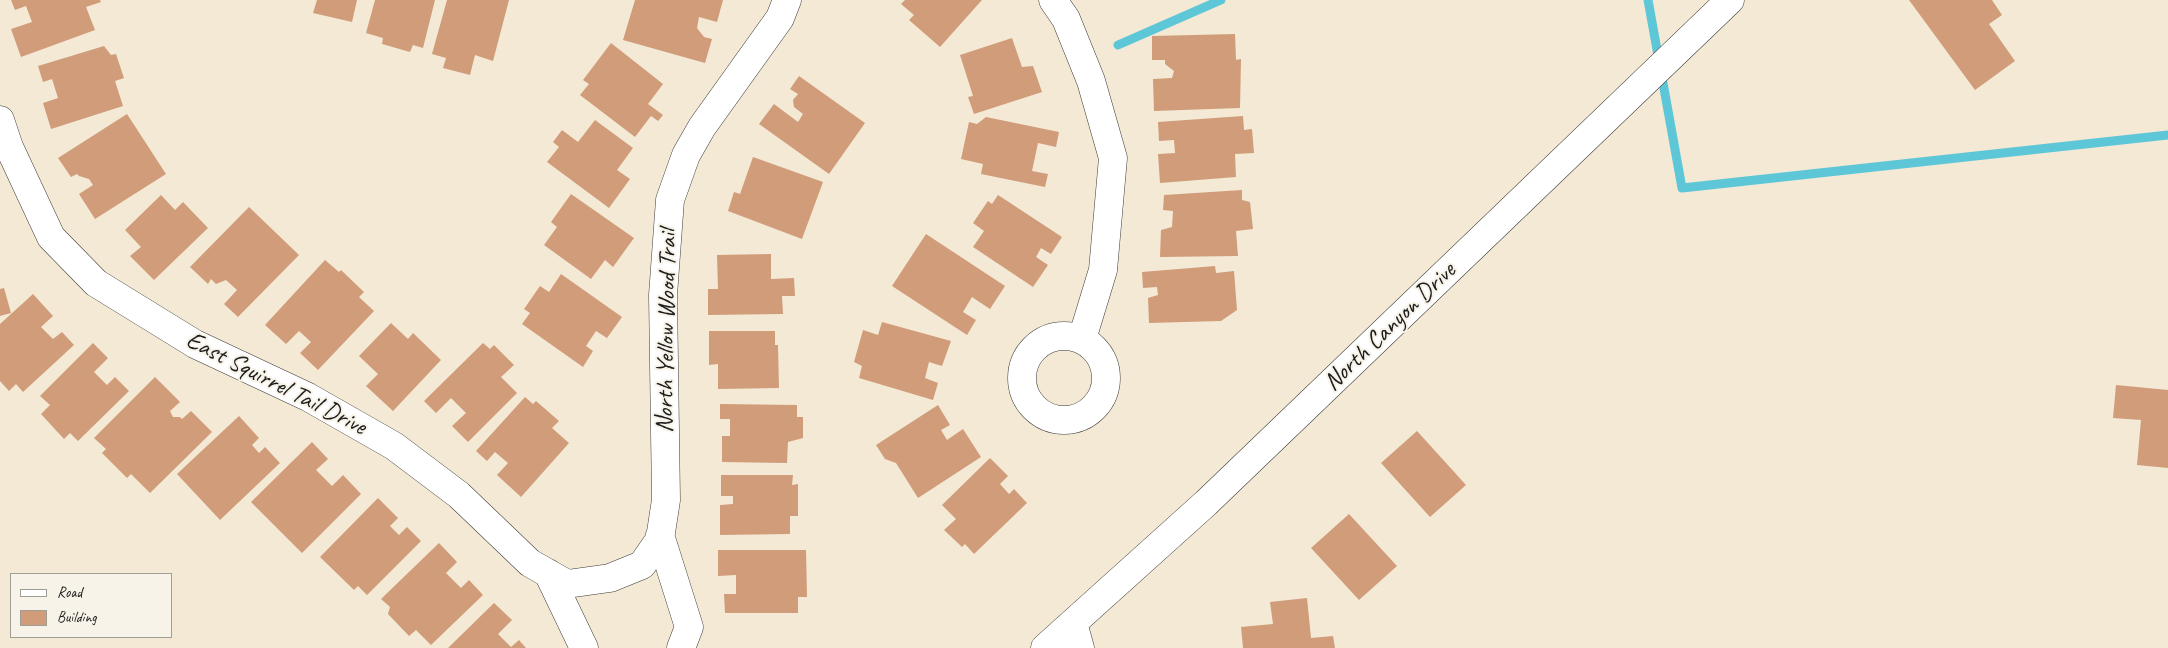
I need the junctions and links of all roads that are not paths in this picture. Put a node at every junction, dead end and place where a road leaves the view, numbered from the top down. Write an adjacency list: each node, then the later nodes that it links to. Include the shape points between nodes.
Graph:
1 (787, 0): 6 (street, North Yellow Wood Trail, via 780,18 698,134 686,155 670,200 662,295 666,500)
2 (1053, 0): 5 (street, via 1066,19 1091,81 1113,158 1103,270)
3 (1730, 0): 9 (street, North Canyon Drive, via 1206,503)
4 (0, 120): 7 (street, East Squirrel Tail Drive, via 9,147 51,237 96,282 195,344 308,397 394,446 459,495 530,563)
5 (1082, 339)
6 (660, 535): 8 (street, North Yellow Wood Trail, via 642,565); 11 (street, via 689,627)
7 (548, 572): 8 (street, East Squirrel Tail Drive, via 568,584); 10 (street)
8 (610, 578)
9 (1076, 636): 12 (street, North Canyon Drive)
10 (584, 648)
11 (681, 648)
12 (1045, 648)

